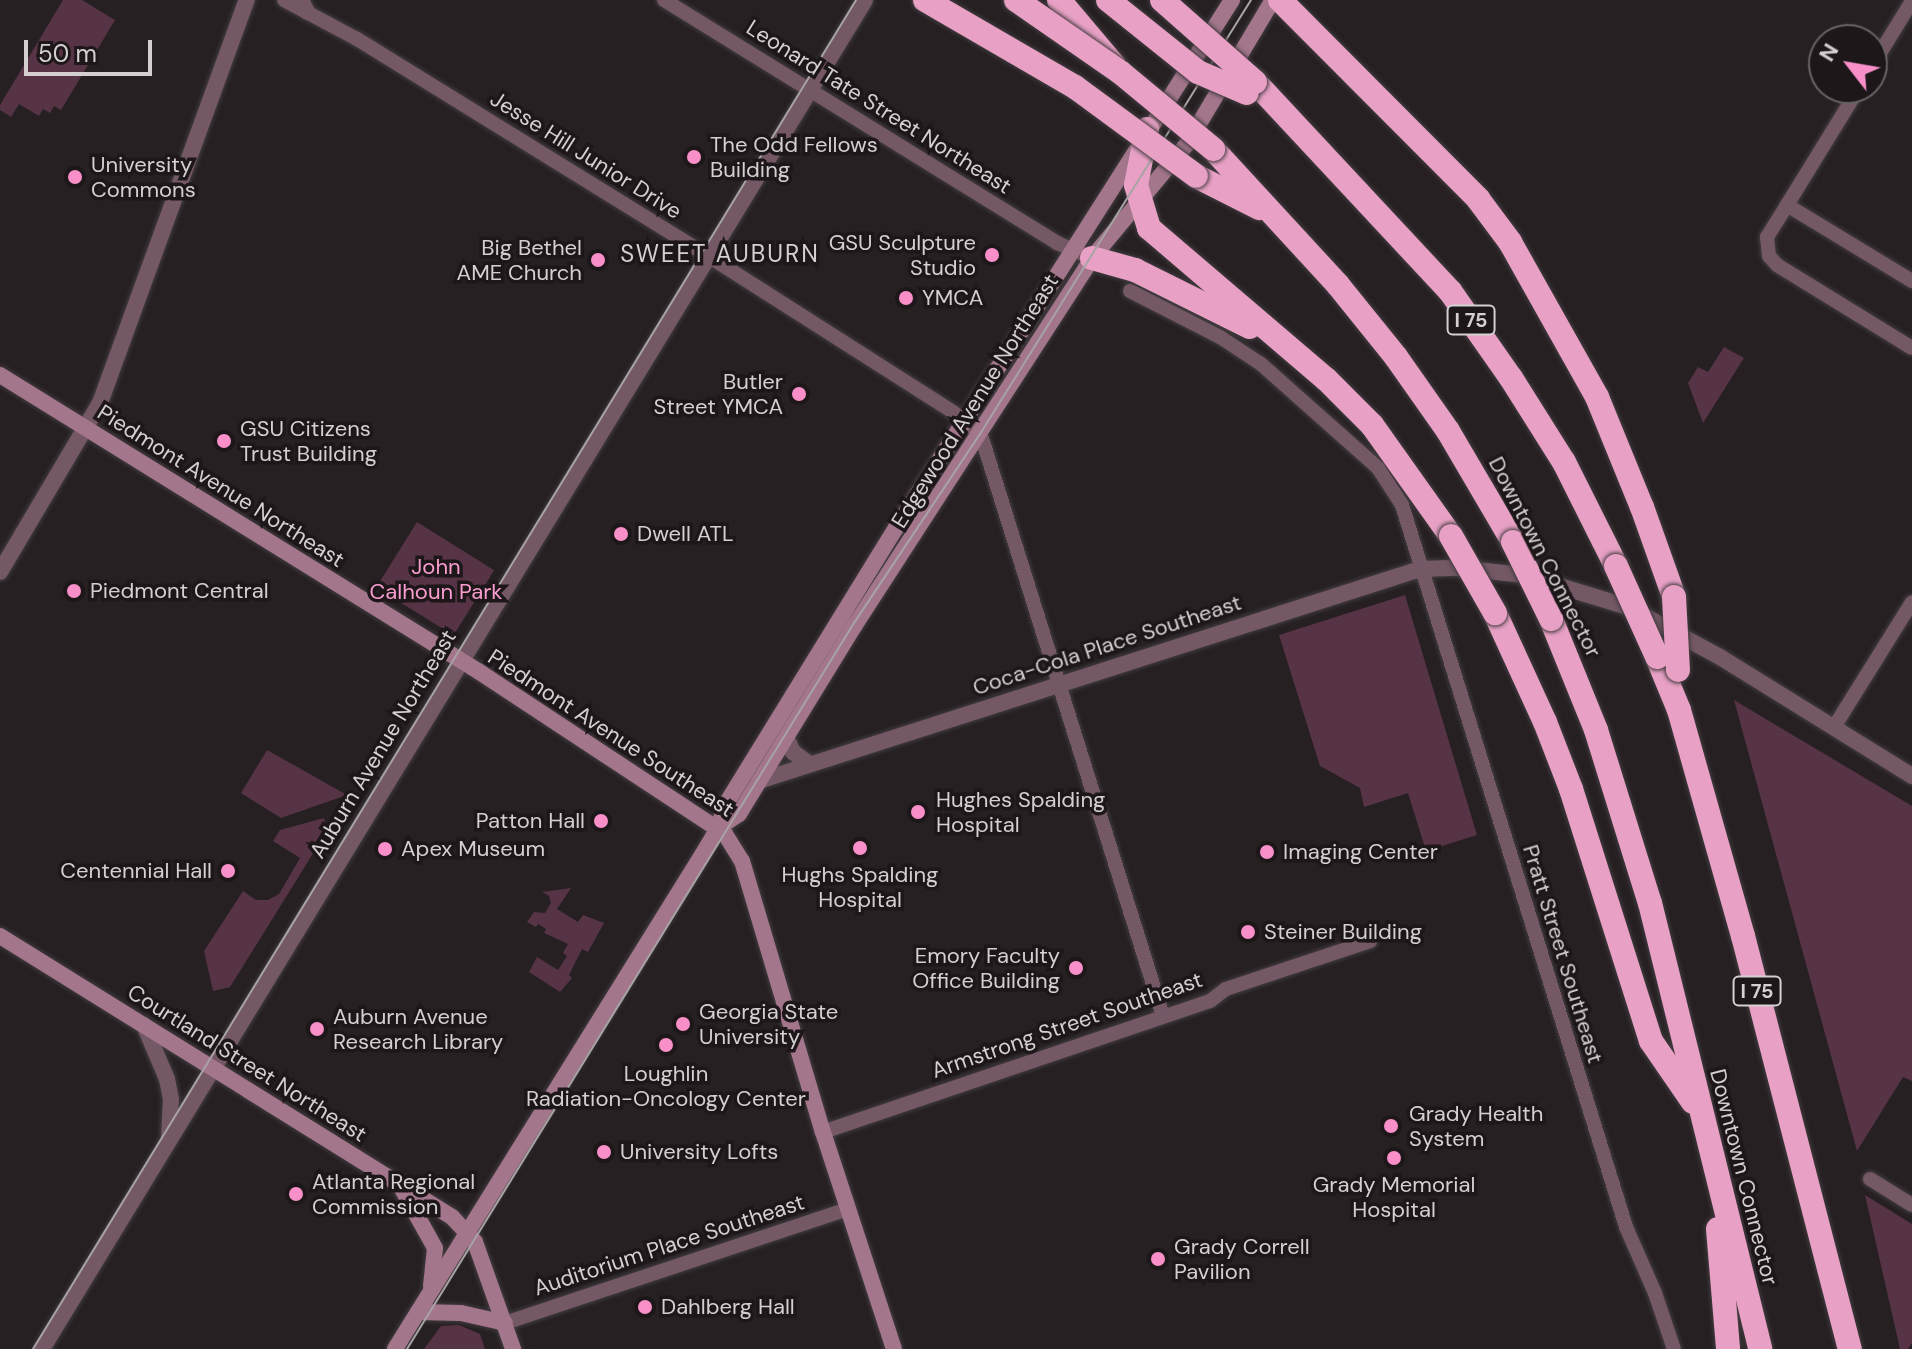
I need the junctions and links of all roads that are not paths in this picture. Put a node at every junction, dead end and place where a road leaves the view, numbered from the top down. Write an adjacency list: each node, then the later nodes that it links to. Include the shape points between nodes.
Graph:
1 (247, 0): 32 (street)
2 (284, 0): 14 (street, Jesse Hill Junior Drive)
3 (664, 0): 18 (street, Leonard Tate Street Northeast)
4 (865, 0): 18 (street, Auburn Avenue Northeast)
5 (925, 0): 23 (highway, bridge, via 1075,87 1196,176)
6 (1016, 0): 16 (highway, Downtown Connector, bridge)
7 (1059, 0): 16 (highway, bridge)
8 (1108, 0): 17 (highway, bridge, via 1198,72)
9 (1162, 0): 17 (highway, bridge)
10 (1232, 0): 20 (main road, Edgewood Avenue Northeast)
11 (1273, 0): 21 (main road, Edgewood Avenue Northeast, via 1187,144)
12 (1280, 0): 39 (highway, bridge, via 1478,199 1510,242 1597,397 1642,507 1674,597)
13 (1912, 1): 15 (street)
14 (304, 6): 25 (street, Jesse Hill Junior Drive)
15 (1888, 40)
16 (1120, 72): 23 (highway, Downtown Connector, bridge, via 1213,149)
17 (1251, 87): 39 (highway, I 75, bridge, via 1279,108 1471,320 1564,462)
18 (809, 90): 24 (street, Leonard Tate Street Northeast); 25 (street, Auburn Avenue Northeast)
19 (1849, 104): 22 (street)
20 (1147, 129): 21 (highway, via 1136,171); 24 (main road, Edgewood Avenue Northeast)
21 (1139, 203): 24 (main road, Edgewood Avenue Northeast); 29 (highway, via 1149,228)
22 (1787, 205): 26 (street); 28 (street, via 1767,237 1772,260)
23 (1276, 216): 51 (highway, Downtown Connector, bridge, via 1396,357 1456,444 1551,619 1621,802)
24 (1082, 254): 29 (highway, via 1135,270 1205,302); 31 (main road, Edgewood Avenue Northeast); 33 (main road, Edgewood Avenue Northeast)
25 (708, 256): 31 (street, Jesse Hill Junior Drive); 37 (street, Auburn Avenue Northeast)
26 (1912, 281)
27 (1130, 291): 34 (street, Pratt Street Southeast, via 1261,364 1378,468 1402,505)
28 (1912, 348)
29 (1292, 353): 51 (highway, bridge, via 1372,425 1451,536 1495,613 1571,789 1651,1041)
30 (0, 375): 32 (main road, Piedmont Avenue Northeast)
31 (964, 421): 33 (street, Jesse Hill Junior Drive); 45 (main road, Edgewood Avenue Northeast, via 726,804)
32 (88, 429): 35 (street); 37 (main road, Piedmont Avenue Northeast)
33 (981, 435): 38 (street); 41 (main road, Edgewood Avenue Northeast)
34 (1420, 569): 38 (street, Coca-Cola Place Southeast); 40 (street, Coca-Cola Place Southeast, via 1511,573 1606,599 1671,628); 68 (street, Pratt Street Southeast, via 1626,1227)
35 (0, 572)
36 (1912, 602): 40 (street)
37 (459, 660): 45 (main road, Piedmont Avenue Southeast); 50 (street, Auburn Avenue Northeast)
38 (1061, 683): 42 (street, Coca-Cola Place Southeast); 48 (street)
39 (1679, 710): 60 (highway, I 75)
40 (1834, 727): 43 (street, Coca-Cola Place Southeast)
41 (786, 737): 42 (street, via 793,752); 44 (main road, Edgewood Avenue Northeast)
42 (808, 763): 44 (street, Coca-Cola Place Southeast)
43 (1912, 776)
44 (759, 781): 45 (main road, Edgewood Avenue Northeast, via 739,814)
45 (718, 828): 52 (main road, Piedmont Avenue Southeast, via 742,861); 59 (main road, Edgewood Avenue Northeast)
46 (0, 936): 49 (main road, Courtland Street Northeast)
47 (1370, 941): 48 (street, Armstrong Street Southeast)
48 (1163, 1016): 52 (street, Armstrong Street Southeast)
49 (144, 1025): 50 (main road, Courtland Street Northeast); 53 (street, via 167,1079)
50 (213, 1068): 53 (street, Auburn Avenue Northeast); 56 (main road, Courtland Street Northeast)
51 (1702, 1115): 54 (highway, Downtown Connector)
52 (823, 1132): 58 (main road, Piedmont Avenue Southeast)
53 (169, 1140): 64 (street, Auburn Avenue Northeast)
54 (1715, 1170): 69 (highway); 70 (highway, Downtown Connector)
55 (1870, 1179): 57 (street)
56 (398, 1182): 59 (main road, Courtland Street Northeast); 61 (main road, via 435,1248)
57 (1912, 1205)
58 (848, 1209): 63 (street, Auditorium Place Southeast); 67 (main road, Piedmont Avenue Southeast)
59 (467, 1232): 61 (main road, Edgewood Avenue Northeast); 63 (main road)
60 (1830, 1272): 71 (highway, I 75); 72 (highway)
61 (431, 1292): 62 (main road, Edgewood Avenue Northeast)
62 (418, 1312): 63 (main road, via 461,1313); 65 (main road, Edgewood Avenue Northeast)
63 (505, 1323): 66 (main road)
64 (42, 1349)
65 (395, 1349)
66 (513, 1349)
67 (894, 1349)
68 (1674, 1349)
69 (1728, 1349)
70 (1760, 1349)
71 (1850, 1349)
72 (1861, 1349)

